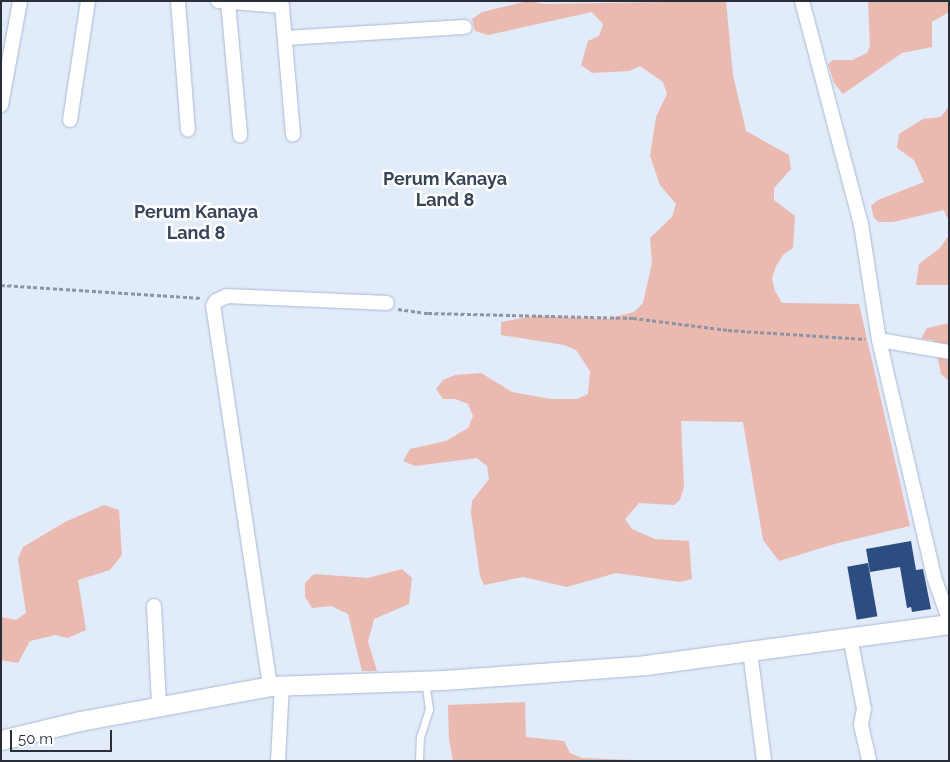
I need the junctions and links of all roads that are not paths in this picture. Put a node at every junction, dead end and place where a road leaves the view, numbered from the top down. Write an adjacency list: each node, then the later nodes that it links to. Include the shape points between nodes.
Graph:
1 (20, 1): 8 (street)
2 (88, 1): 9 (street)
3 (178, 1): 10 (street)
4 (802, 1): 14 (street, via 860,224)
5 (223, 2): 7 (street, via 282,6); 12 (street)
6 (465, 27): 7 (street)
7 (285, 38): 11 (street)
8 (1, 105)
9 (70, 120)
10 (188, 130)
11 (293, 135)
12 (240, 136)
13 (387, 303): 22 (street, via 227,296 213,306 237,478)
14 (879, 340): 15 (street); 17 (street, via 934,576)
15 (949, 352)
16 (154, 606): 23 (street)
17 (949, 619)
18 (949, 624): 19 (main road)
19 (850, 637): 20 (main road); 28 (street, via 864,709 861,725)
20 (750, 651): 21 (main road, via 646,665); 27 (street)
21 (424, 681): 22 (main road); 26 (lane, via 429,709 420,736)
22 (276, 686): 23 (main road); 25 (street)
23 (159, 706): 24 (main road)
24 (1, 740)
25 (278, 761)
26 (419, 761)
27 (764, 761)
28 (869, 761)

